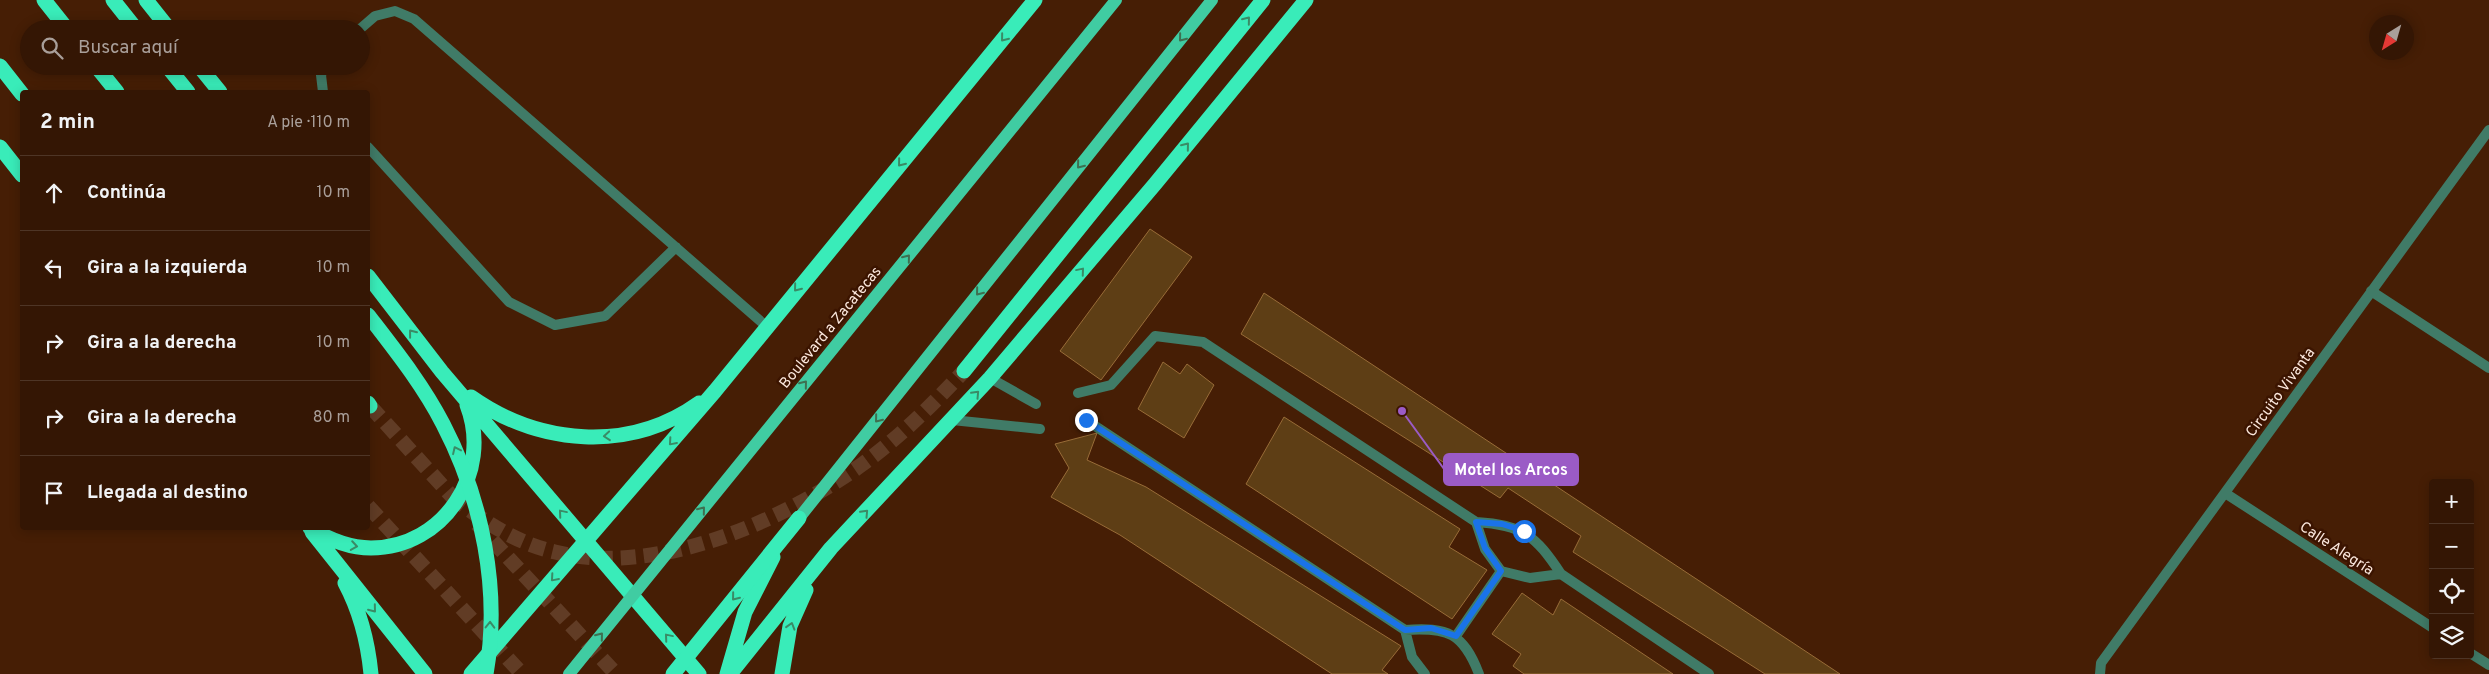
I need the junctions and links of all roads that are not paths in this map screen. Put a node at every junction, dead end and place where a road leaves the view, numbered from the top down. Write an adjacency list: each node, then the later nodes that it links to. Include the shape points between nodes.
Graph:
1 (44, 0): 9 (highway)
2 (113, 0): 10 (highway)
3 (146, 0): 11 (highway)
4 (1035, 0): 31 (highway, one-way to 31)
5 (1116, 0): 62 (main road, Boulevard a Zacatecas, one-way to 5, bridge)
6 (1212, 0): 44 (main road, one-way to 44, bridge)
7 (1263, 0): 33 (highway, one-way to 7)
8 (1306, 0): 35 (highway, one-way to 8)
9 (60, 20)
10 (129, 20)
11 (162, 20)
12 (370, 20): 27 (street, via 395,11 414,19)
13 (0, 66): 22 (highway)
14 (103, 75): 18 (highway)
15 (174, 75): 19 (highway)
16 (206, 75): 20 (highway)
17 (321, 75): 21 (street)
18 (115, 90)
19 (186, 90)
20 (218, 90)
21 (323, 90)
22 (20, 91)
23 (2489, 130): 29 (street, Circuito Vivanta)
24 (0, 147): 26 (highway)
25 (370, 152): 27 (street, via 509,302 555,325 605,316)
26 (20, 172)
27 (676, 247): 31 (street)
28 (370, 279): 34 (highway, one-way to 28)
29 (2371, 292): 32 (street); 43 (street, Circuito Vivanta)
30 (370, 318): 61 (highway, one-way to 30, bridge, via 490,597 482,534 471,490 443,423 415,377)
31 (766, 326): 36 (highway)
32 (2489, 368)
33 (964, 371)
34 (442, 372): 36 (highway, one-way to 34, via 691,409 636,431 577,437 546,433 518,424 464,393); 38 (highway)
35 (990, 378): 39 (street); 40 (highway, one-way to 35)
36 (715, 391): 48 (highway, one-way to 48)
37 (1078, 393): 45 (street, via 1111,385 1155,336 1203,342)
38 (464, 397): 47 (highway, one-way to 38, via 348,545 370,548 414,539 433,528 464,490 472,468 475,444); 48 (highway, one-way to 38)
39 (1036, 404)
40 (952, 420): 42 (street); 49 (highway, one-way to 40)
41 (1086, 420): 54 (street)
42 (1040, 429)
43 (2225, 492): 53 (street, Calle Alegría); 70 (street, Circuito Vivanta, via 2101,663)
44 (799, 518): 63 (highway, one-way to 63, bridge); 65 (highway, bridge, via 778,548 749,604 733,646)
45 (1476, 522): 51 (street, via 1485,548); 52 (street, via 1502,524 1524,531 1546,552)
46 (310, 530): 50 (highway)
47 (313, 530)
48 (586, 542): 60 (highway, one-way to 60); 64 (highway, one-way to 48)
49 (831, 548): 65 (highway); 66 (highway, one-way to 49, via 790,626 800,599)
50 (331, 558): 58 (highway, via 360,619); 59 (highway, one-way to 59)
51 (1501, 571): 52 (street, via 1530,578); 55 (street)
52 (1560, 574): 69 (street)
53 (2429, 625)
54 (1405, 630): 55 (street, via 1431,628); 67 (street, via 1412,656)
55 (1456, 636): 68 (street, via 1472,657)
56 (2474, 656): 57 (street)
57 (2489, 665)
58 (371, 674)
59 (425, 674)
60 (471, 674)
61 (486, 674)
62 (569, 674)
63 (673, 674)
64 (699, 674)
65 (728, 674)
66 (782, 674)
67 (1424, 674)
68 (1479, 674)
69 (1709, 674)
70 (2100, 674)

